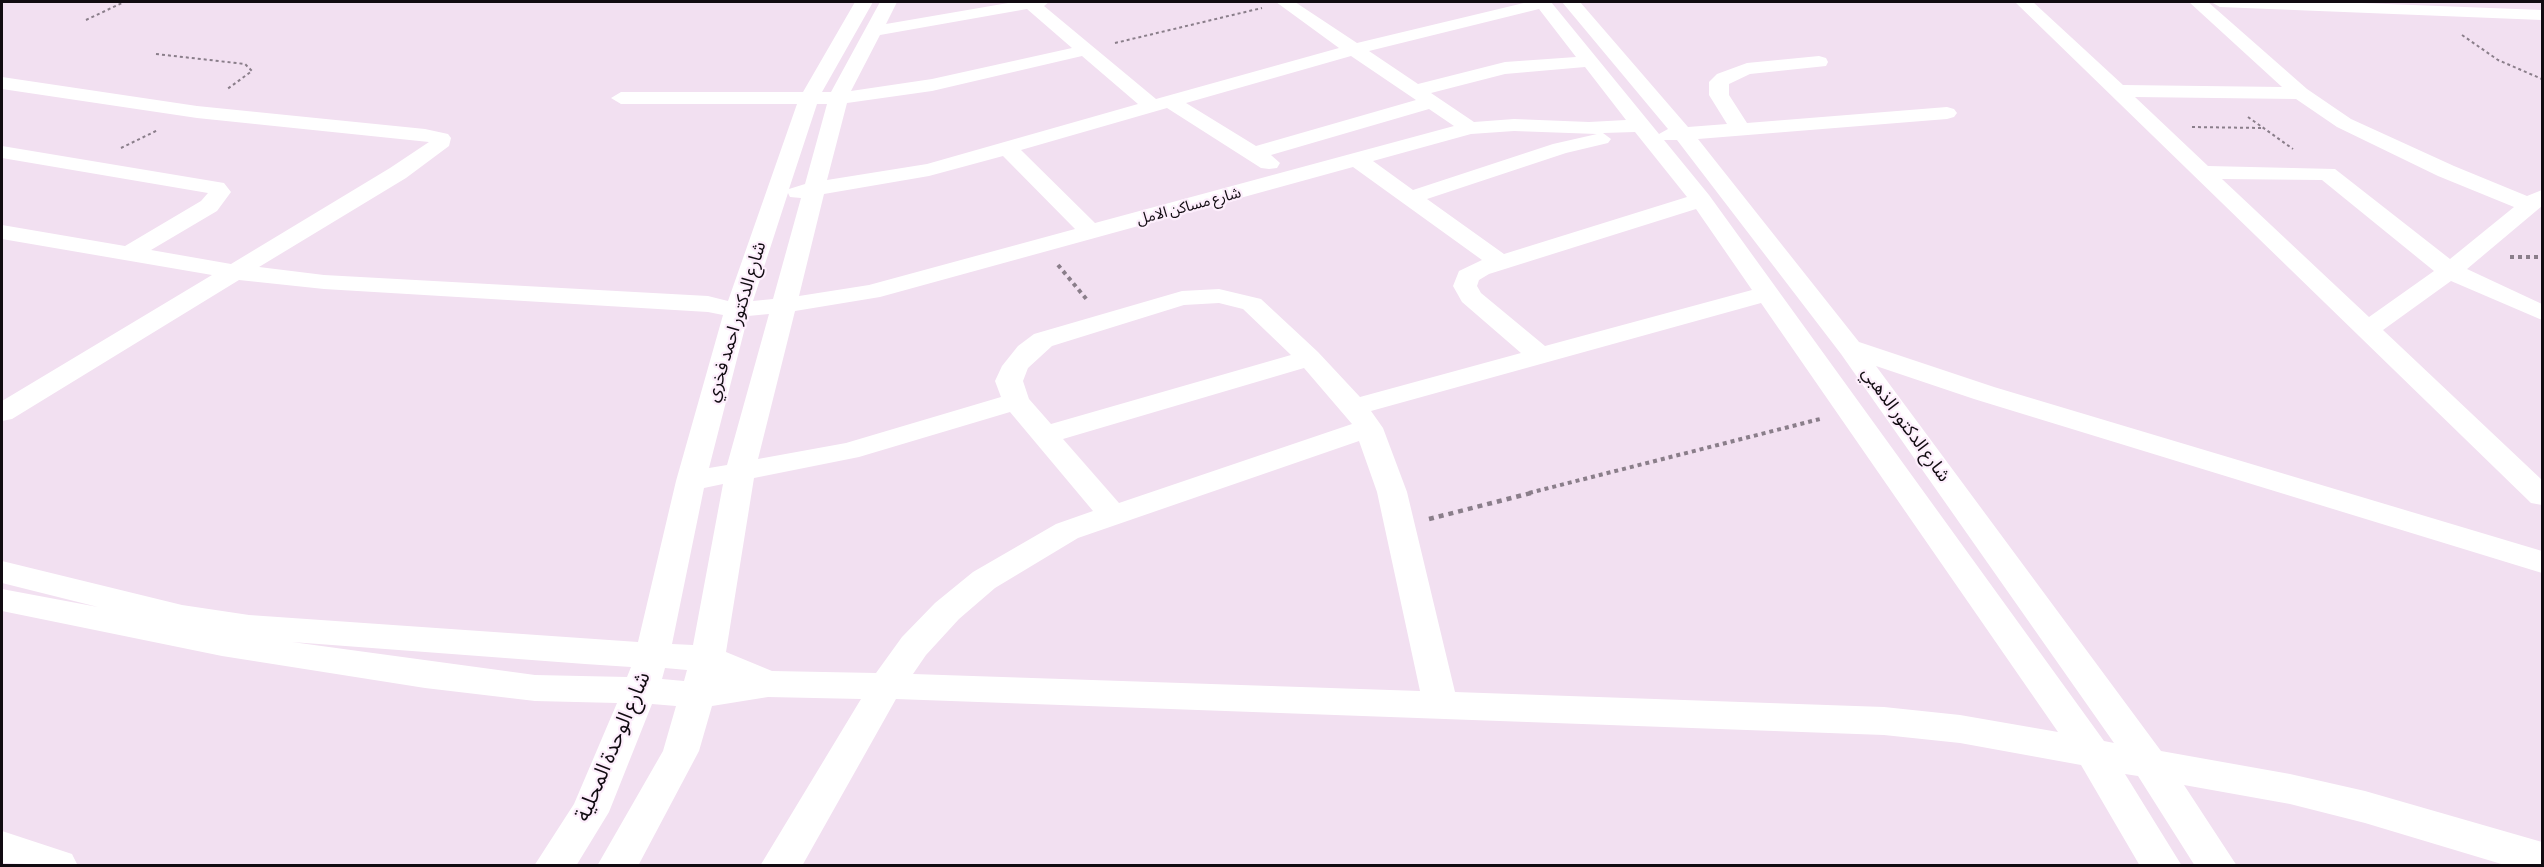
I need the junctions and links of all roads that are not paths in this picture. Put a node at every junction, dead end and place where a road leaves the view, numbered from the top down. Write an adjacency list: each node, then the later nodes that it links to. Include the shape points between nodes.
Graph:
1 (864, 2): 21 (street, شارع الدكتور احمد فخري)
2 (888, 2): 11 (street, شارع الدكتور احمد فخري)
3 (1036, 2): 11 (street); 13 (street)
4 (1285, 2): 12 (street)
5 (1552, 2): 12 (street); 14 (street, شارع الدكتور الذهبي); 29 (street, شارع الدكتور الذهبي)
6 (2024, 2): 18 (street)
7 (2198, 2): 19 (street)
8 (2220, 2): 9 (street)
9 (2270, 3): 10 (street)
10 (2542, 15)
11 (873, 31): 22 (street, شارع الدكتور احمد فخري)
12 (1354, 49): 17 (street); 24 (street)
13 (1085, 50): 22 (street, via 932,86); 24 (street)
14 (1591, 61): 17 (street, via 1505,68); 27 (street, شارع الدكتور الذهبي)
15 (1820, 62): 28 (street, via 1757,68 1719,82 1719,95)
16 (2, 83): 46 (street, via 197,112 441,138 442,142 421,159)
17 (1415, 91): 23 (street)
18 (2117, 91): 19 (street); 34 (street)
19 (2300, 93): 40 (street, via 2363,133)
20 (621, 98): 21 (street)
21 (809, 98): 22 (street); 37 (street, شارع الدكتور احمد فخري)
22 (838, 98): 36 (street, شارع الدكتور احمد فخري)
23 (1432, 102): 26 (street); 32 (street)
24 (1162, 104): 30 (street); 32 (street)
25 (1947, 113): 28 (street)
26 (1470, 128): 27 (street, شارع مساكن الامل, via 1514,125); 33 (street, شارع مساكن الامل)
27 (1647, 130): 29 (street); 38 (street, via 1580,142); 39 (street, شارع الدكتور الذهبي)
28 (1742, 130): 29 (street)
29 (1683, 134): 52 (street, شارع الدكتور الذهبي)
30 (1008, 149): 36 (street, via 887,179); 42 (street)
31 (2, 152): 43 (street, via 193,183 220,192 209,206)
32 (1254, 153): 35 (street)
33 (1358, 160): 35 (street, شارع مساكن الامل); 38 (street)
34 (2203, 172): 45 (street, via 2327,174); 51 (street)
35 (1294, 178): 42 (street, شارع مساكن الامل)
36 (814, 190): 37 (street); 48 (street, شارع الدكتور احمد فخري)
37 (778, 194): 49 (street, شارع الدكتور احمد فخري)
38 (1410, 198): 44 (street)
39 (1701, 200): 44 (street); 47 (street, شارع الدكتور الذهبي)
40 (2536, 201): 45 (street)
41 (2, 232): 43 (street, شارع مساكن الامل)
42 (1092, 233): 48 (street, شارع مساكن الامل, via 871,292)
43 (127, 255): 46 (street, شارع مساكن الامل)
44 (1500, 262): 53 (street, via 1468,276 1465,286 1471,297)
45 (2448, 270): 50 (street); 51 (street)
46 (235, 272): 49 (street, شارع مساكن الامل, via 367,285 708,304); 56 (street)
47 (1765, 294): 53 (street); 73 (street, شارع الدكتور الذهبي)
48 (784, 305): 49 (street, شارع مساكن الامل); 59 (street, شارع الدكتور احمد فخري)
49 (737, 309): 60 (street, شارع الدكتور احمد فخري)
50 (2542, 313)
51 (2368, 329): 61 (street)
52 (1850, 348): 63 (street, via 1983,393); 74 (street, شارع الدكتور الذهبي)
53 (1540, 356): 57 (street)
54 (1309, 358): 55 (street, via 1257,309 1228,297 1200,295 1043,340 1015,366 1009,381); 57 (street); 58 (street)
55 (1016, 401): 58 (street); 59 (street, via 901,437)
56 (2, 413)
57 (1362, 418): 62 (street); 72 (street, via 1392,492)
58 (1045, 435): 62 (street)
59 (740, 473): 60 (street); 67 (street, شارع الدكتور احمد فخري)
60 (691, 482): 68 (street, شارع الدكتور احمد فخري)
61 (2542, 496)
62 (1112, 514): 70 (street, via 1058,536 984,580 914,646)
63 (2542, 562)
64 (2, 572): 66 (street)
65 (2, 600): 66 (street)
66 (173, 625): 68 (street, via 425,675 535,688)
67 (708, 658): 68 (street); 69 (street); 71 (street)
68 (646, 674): 71 (street); 78 (street, شارع الوحدة المحلية, via 590,812)
69 (768, 684): 70 (street); 71 (street)
70 (886, 686): 72 (street); 80 (street)
71 (697, 695): 79 (street, via 681,751)
72 (1441, 707): 73 (street, via 1884,721 1960,729)
73 (2093, 754): 74 (street); 81 (street, شارع الدكتور الذهبي)
74 (2150, 764): 76 (street, via 2365,807); 82 (street, شارع الدكتور الذهبي)
75 (2, 847): 77 (street)
76 (2542, 859)
77 (58, 866)
78 (554, 866)
79 (617, 866)
80 (780, 866)
81 (2162, 866)
82 (2217, 866)

